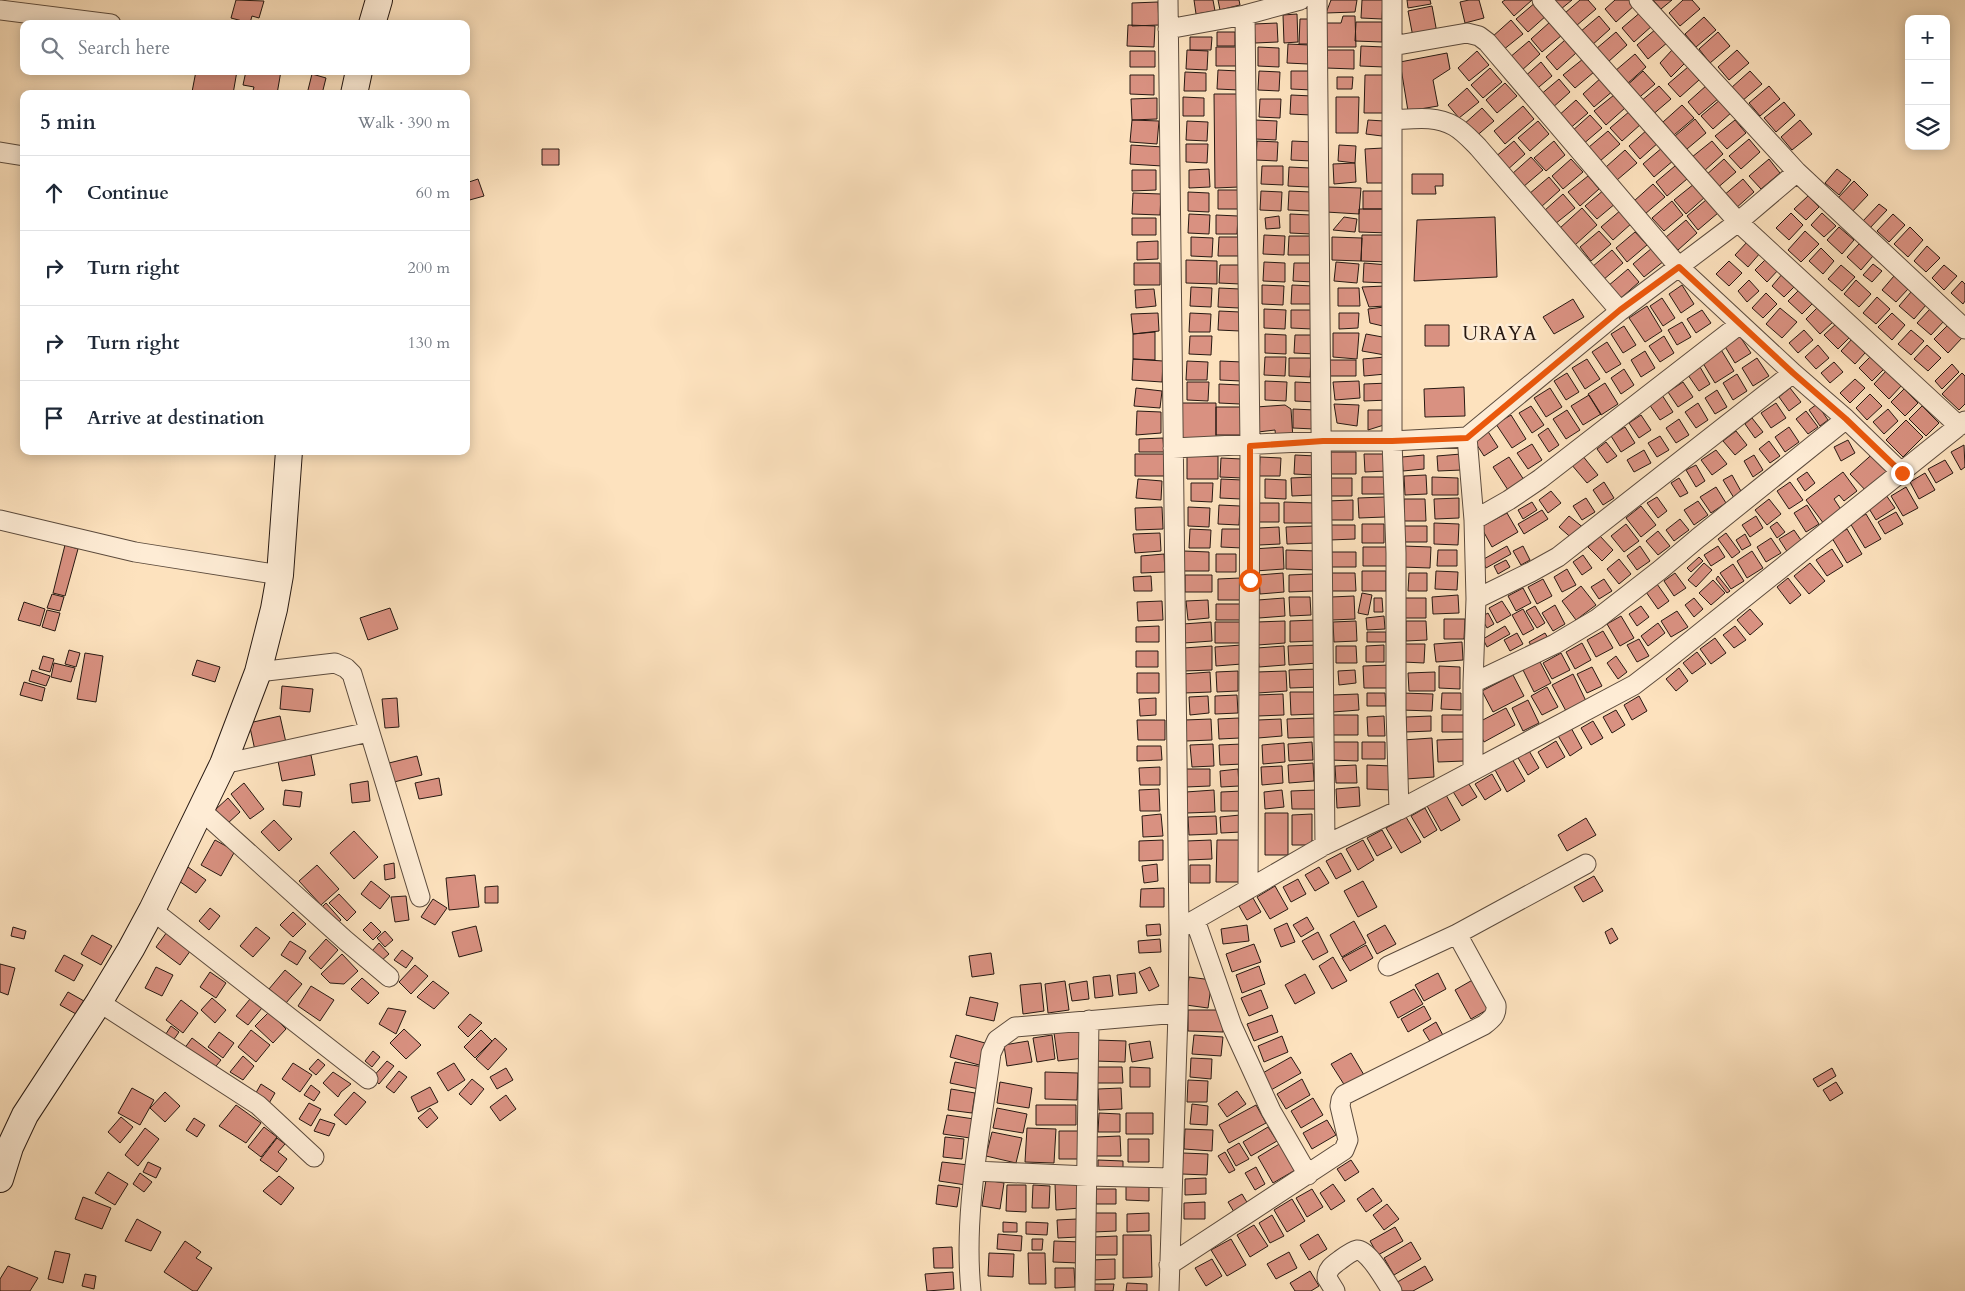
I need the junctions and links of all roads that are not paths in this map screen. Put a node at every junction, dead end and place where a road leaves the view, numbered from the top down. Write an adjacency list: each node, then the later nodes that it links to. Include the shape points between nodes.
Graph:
1 (379, 0): 11 (street)
2 (1168, 0): 12 (street)
3 (1300, 0): 9 (street)
4 (1317, 0): 29 (street)
5 (1392, 0): 13 (street)
6 (1542, 0): 20 (street)
7 (1639, 0): 19 (street)
8 (0, 10): 10 (street)
9 (1245, 15): 12 (street); 31 (street)
10 (79, 20)
11 (373, 20)
12 (1168, 29): 32 (street)
13 (1392, 46): 16 (street); 21 (street, via 1466,33 1483,39)
14 (358, 75): 15 (street)
15 (355, 90)
16 (1392, 120): 22 (street, via 1428,118 1456,126); 30 (street)
17 (0, 152): 18 (street)
18 (20, 155)
19 (1797, 172): 20 (street); 24 (street)
20 (1738, 222): 21 (street); 27 (street)
21 (1679, 267): 22 (street); 23 (street)
22 (1620, 310): 28 (street)
23 (1740, 324): 25 (street); 36 (street, via 1540,479)
24 (1965, 329)
25 (1793, 373): 26 (street); 38 (street, via 1558,557)
26 (1846, 419): 34 (street); 40 (street, via 1596,619 1555,644)
27 (1962, 424): 34 (street)
28 (1467, 438): 30 (street); 36 (street)
29 (1323, 441): 30 (street); 31 (street); 46 (street)
30 (1392, 441): 44 (street)
31 (1250, 446): 32 (street); 48 (street)
32 (1173, 448): 52 (street)
33 (289, 455): 37 (street)
34 (1902, 473): 43 (street, via 1634,685)
35 (0, 520): 37 (street, via 135,552)
36 (1474, 520): 38 (street)
37 (280, 575): 39 (street)
38 (1476, 599): 40 (street)
39 (258, 672): 41 (street, via 335,663 346,668 352,674); 42 (street)
40 (1473, 683): 43 (street)
41 (370, 732): 42 (street); 49 (street)
42 (224, 764): 45 (street)
43 (1473, 770): 44 (street)
44 (1399, 810): 46 (street)
45 (202, 811): 50 (street); 55 (street)
46 (1325, 845): 48 (street)
47 (1586, 864): 53 (street)
48 (1248, 888): 51 (street)
49 (420, 897)
50 (152, 910): 56 (street); 59 (street)
51 (1195, 920): 52 (street); 62 (street, via 1232,1026 1271,1111)
52 (1179, 929): 57 (street)
53 (1457, 934): 54 (street); 62 (street, via 1496,1005 1495,1015 1484,1025 1344,1095 1340,1106 1348,1144)
54 (1388, 966)
55 (390, 977)
56 (99, 1002): 60 (street, via 258,1105); 65 (street, via 25,1115)
57 (1178, 1013): 58 (street); 64 (street)
58 (1089, 1020): 61 (street, via 1015,1027 997,1040 991,1053); 63 (street)
59 (368, 1079)
60 (314, 1157)
61 (975, 1171): 63 (street); 67 (street, via 969,1235)
62 (1308, 1175): 66 (street)
63 (1088, 1176): 64 (street); 68 (street)
64 (1172, 1178): 66 (street)
65 (0, 1179)
66 (1169, 1265): 69 (street)
67 (972, 1291)
68 (1085, 1291)
69 (1169, 1291)
70 (1335, 1291): 71 (street, via 1327,1278 1329,1269 1357,1250 1371,1259)
71 (1392, 1291)

